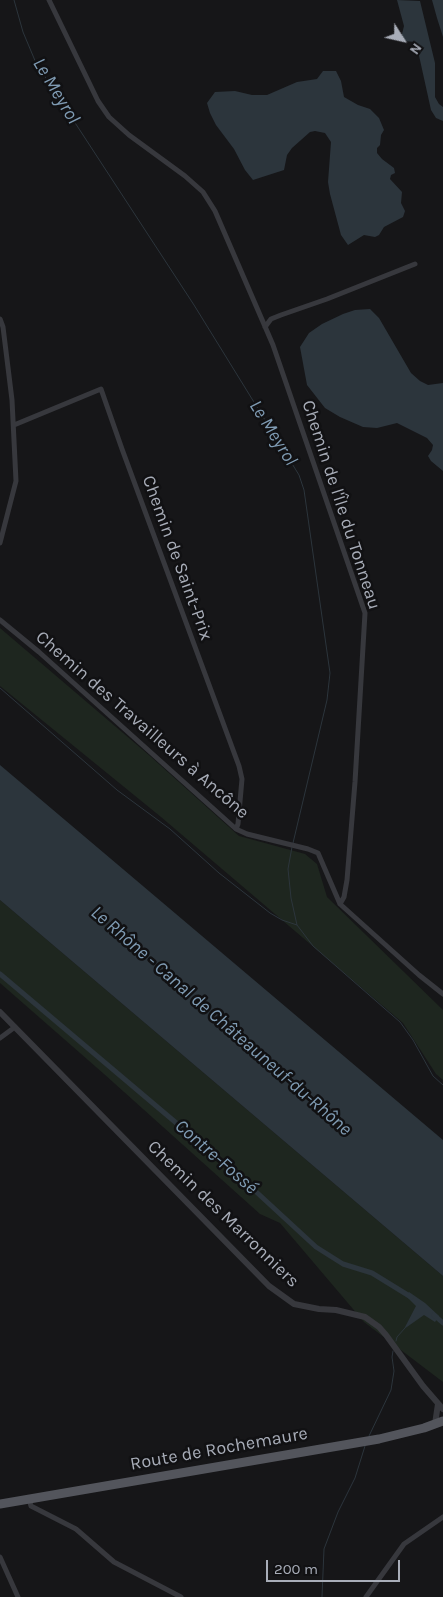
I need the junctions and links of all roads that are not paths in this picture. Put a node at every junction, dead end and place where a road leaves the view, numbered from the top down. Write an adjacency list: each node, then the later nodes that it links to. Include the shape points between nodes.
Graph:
1 (49, 0): 4 (street, Chemin de l'Île du Tonneau, via 109,118 203,192 215,211)
2 (415, 264): 4 (street, via 271,319)
3 (0, 319): 5 (street)
4 (265, 327): 9 (street, Chemin de l'Île du Tonneau, via 365,613 347,880)
5 (14, 426): 6 (street, via 16,481); 8 (street, Chemin de Saint-Prix, via 101,388 239,766 242,779)
6 (0, 543)
7 (0, 620): 8 (street, Chemin des Travailleurs à Ancône, via 40,652)
8 (236, 829): 9 (street, Chemin des Travailleurs à Ancône, via 318,852)
9 (340, 904): 10 (street, Chemin des Travailleurs à Ancône)
10 (443, 994)
11 (0, 1012): 12 (street, Chemin des Marronniers)
12 (15, 1027): 13 (street); 14 (street, Chemin des Marronniers, via 268,1286 294,1304 365,1317 386,1335)
13 (0, 1038)
14 (440, 1406): 15 (street)
15 (439, 1422): 16 (main road, Route de Rochemaure, via 379,1439)
16 (29, 1499): 17 (main road, Route de Rochemaure); 21 (street, via 32,1506 76,1529 114,1562)
17 (0, 1504)
18 (443, 1517): 22 (street, via 404,1544)
19 (0, 1557): 20 (street)
20 (18, 1597)
21 (181, 1597)
22 (366, 1597)

